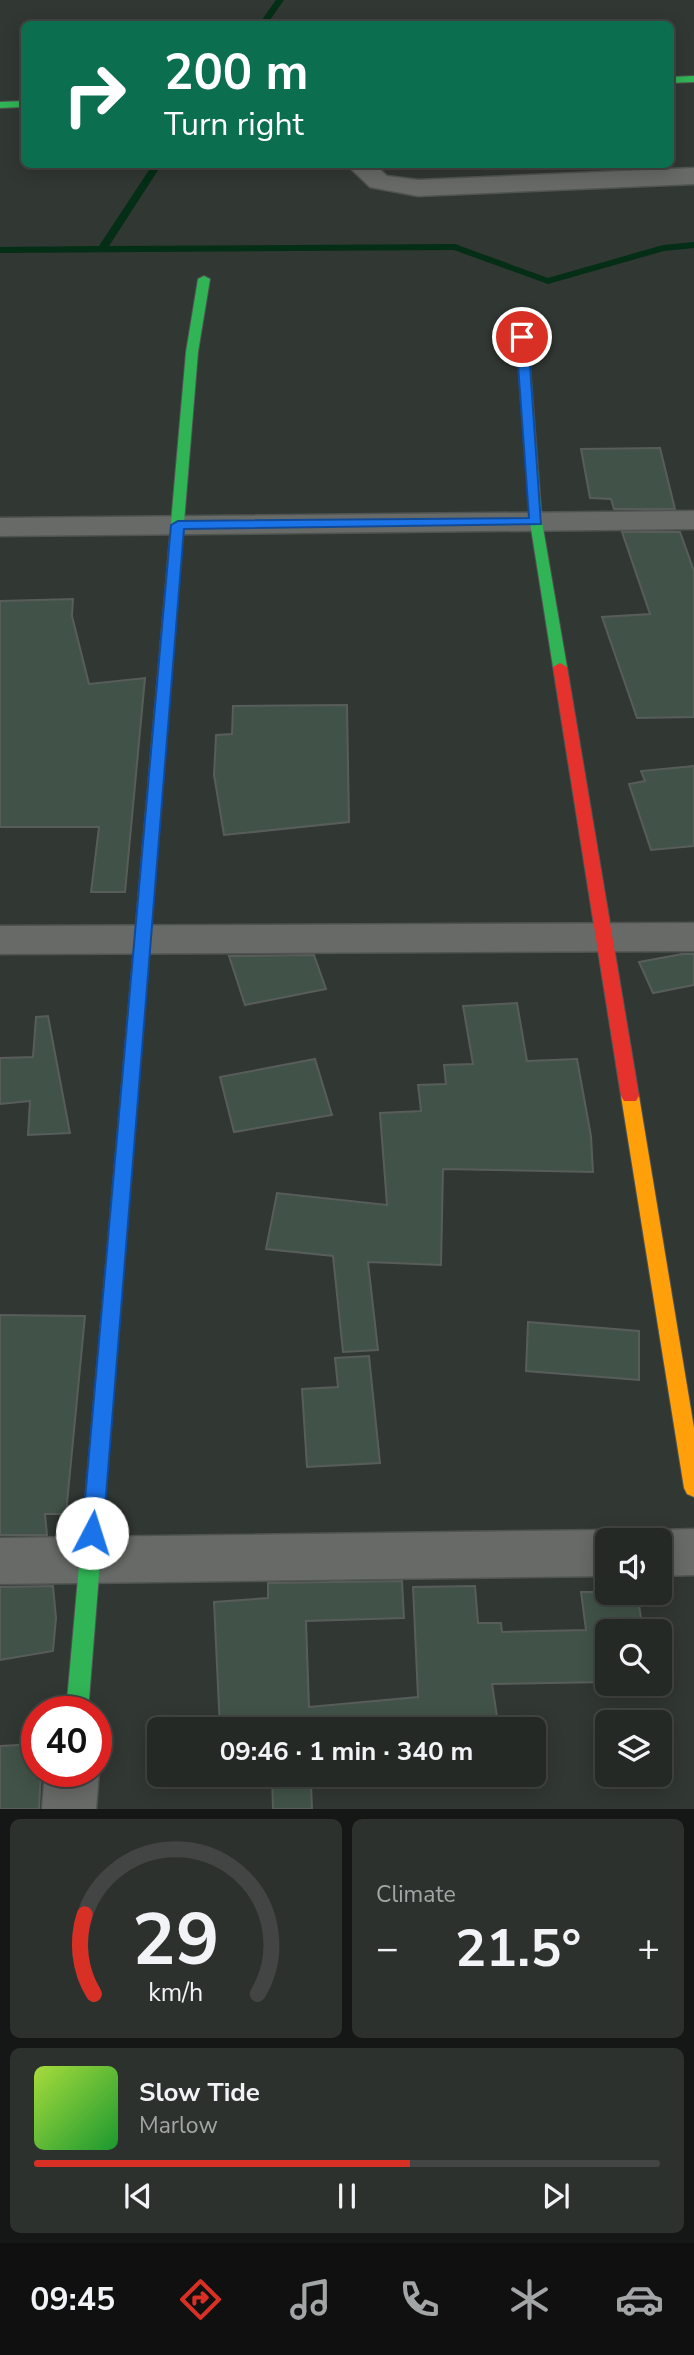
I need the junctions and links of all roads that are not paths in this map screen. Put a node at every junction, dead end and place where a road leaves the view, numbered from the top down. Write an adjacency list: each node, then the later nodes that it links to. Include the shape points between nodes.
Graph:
1 (694, 79): 2 (street)
2 (674, 80)
3 (21, 88): 4 (street)
4 (0, 89)
5 (21, 104): 6 (street)
6 (0, 105)
7 (363, 168): 8 (street, via 379,182 418,188)
8 (694, 176)
9 (204, 279): 13 (street, via 192,352)
10 (522, 337): 12 (street)
11 (694, 520): 12 (street)
12 (536, 522): 13 (street); 15 (street)
13 (178, 525): 14 (street); 17 (street)
14 (0, 527)
15 (603, 937): 16 (street); 17 (street); 19 (street)
16 (694, 937)
17 (142, 939): 18 (street); 23 (street)
18 (0, 940)
19 (694, 1488)
20 (694, 1552): 22 (street)
21 (595, 1553): 23 (street)
22 (672, 1553)
23 (90, 1560): 24 (street); 25 (street)
24 (0, 1561)
25 (78, 1696)
26 (71, 1787): 27 (street)
27 (69, 1809)

